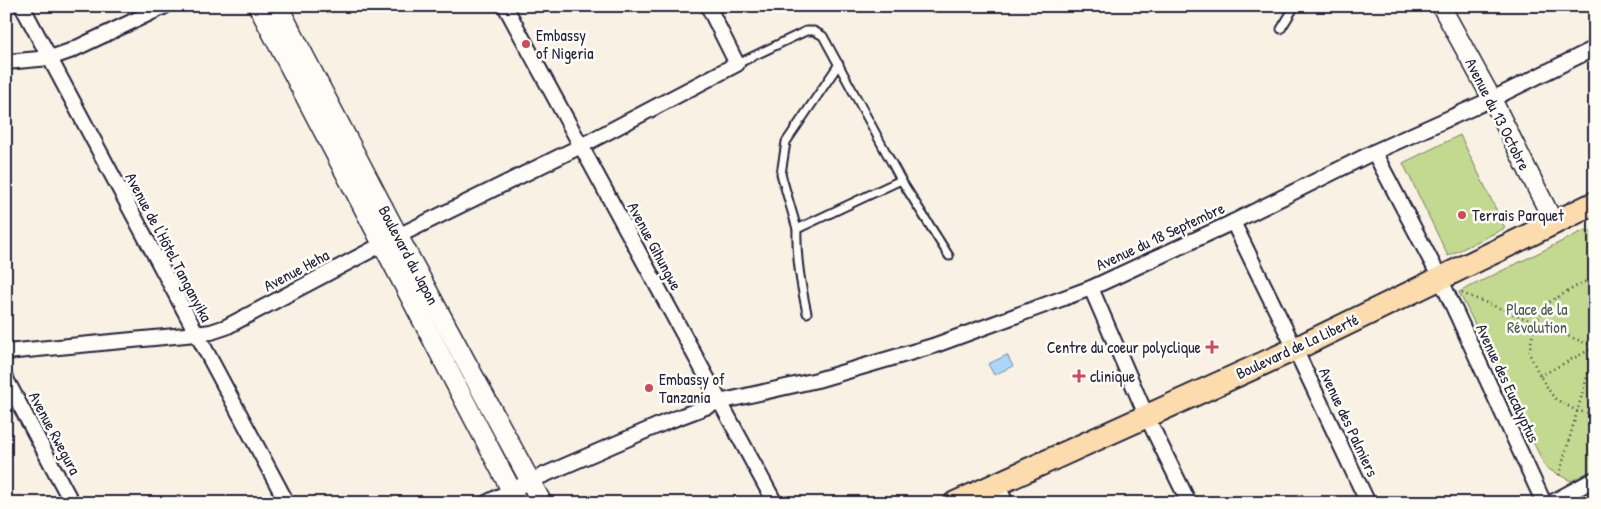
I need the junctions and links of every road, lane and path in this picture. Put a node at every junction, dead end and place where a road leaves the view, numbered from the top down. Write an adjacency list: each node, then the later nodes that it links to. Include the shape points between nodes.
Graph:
1 (22, 6): 11 (street, Avenue de l'Hôtel Tanganyika)
2 (165, 6): 11 (street, via 91,43)
3 (258, 6): 23 (main road, Boulevard du Japon)
4 (278, 6): 23 (main road, Boulevard du Japon)
5 (505, 6): 16 (street, Avenue Gihungwe)
6 (708, 6): 13 (street)
7 (1295, 6): 9 (lane)
8 (1441, 6): 15 (street, Avenue du 13 Octobre)
9 (1281, 28)
10 (1595, 48): 15 (street, Avenue du 18 Septembre)
11 (50, 58): 12 (street); 31 (street, Avenue de l'Hôtel Tanganyika)
12 (6, 62)
13 (738, 64): 14 (lane, via 814,30 823,36); 16 (street, Avenue Heha)
14 (839, 64): 18 (lane); 22 (lane, via 786,142 782,174)
15 (1492, 99): 17 (street, Avenue du 18 Septembre); 21 (street, Avenue du 13 Octobre)
16 (581, 146): 23 (street, Avenue Heha); 37 (street, Avenue Gihungwe)
17 (1374, 152): 20 (street, Avenue du 18 Septembre); 25 (street, Avenue des Eucalyptus)
18 (901, 180): 22 (lane); 24 (lane)
19 (1595, 203): 21 (highway, Boulevard de La Liberté)
20 (1233, 222): 27 (street, Avenue du 18 Septembre); 32 (street, Avenue des Palmiers)
21 (1554, 223): 25 (highway, Boulevard de La Liberté)
22 (797, 229): 29 (lane, via 796,249)
23 (391, 240): 31 (street, Avenue Heha, via 226,327); 43 (main road, Boulevard du Japon); 45 (main road, Boulevard du Japon)
24 (949, 256)
25 (1440, 278): 32 (highway, Boulevard de La Liberté); 54 (street, Avenue des Eucalyptus)
26 (1595, 280): 30 (path, via 1584,282 1549,302)
27 (1090, 288): 37 (street, Avenue du 18 Septembre, via 934,346 818,380); 40 (street)
28 (1460, 292): 30 (path)
29 (807, 313)
30 (1535, 323): 33 (path); 35 (path, via 1530,353)
31 (196, 334): 34 (street, Avenue Heha); 47 (street, Avenue de l'Hôtel Tanganyika)
32 (1295, 348): 40 (highway, Boulevard de La Liberté); 53 (street, Avenue des Palmiers)
33 (1595, 348): 35 (path); 38 (path)
34 (6, 352)
35 (1540, 376): 38 (path, via 1554,398)
36 (6, 379): 46 (street, Avenue Rwegura)
37 (719, 402): 43 (street, Avenue du 18 Septembre); 50 (street, Avenue Gihungwe)
38 (1577, 411): 39 (path); 41 (path)
39 (1595, 414)
40 (1146, 415): 44 (highway, Boulevard de La Liberté); 52 (street)
41 (1559, 475)
42 (1595, 479): 55 (street)
43 (530, 481): 45 (street, Avenue du 18 Septembre); 49 (main road, Boulevard du Japon)
44 (1002, 493): 51 (highway)
45 (515, 497): 48 (street, Avenue du 18 Septembre)
46 (72, 503)
47 (287, 503)
48 (486, 503)
49 (542, 503)
50 (774, 503)
51 (955, 503)
52 (1188, 503)
53 (1368, 503)
54 (1544, 503)
55 (1551, 503)

